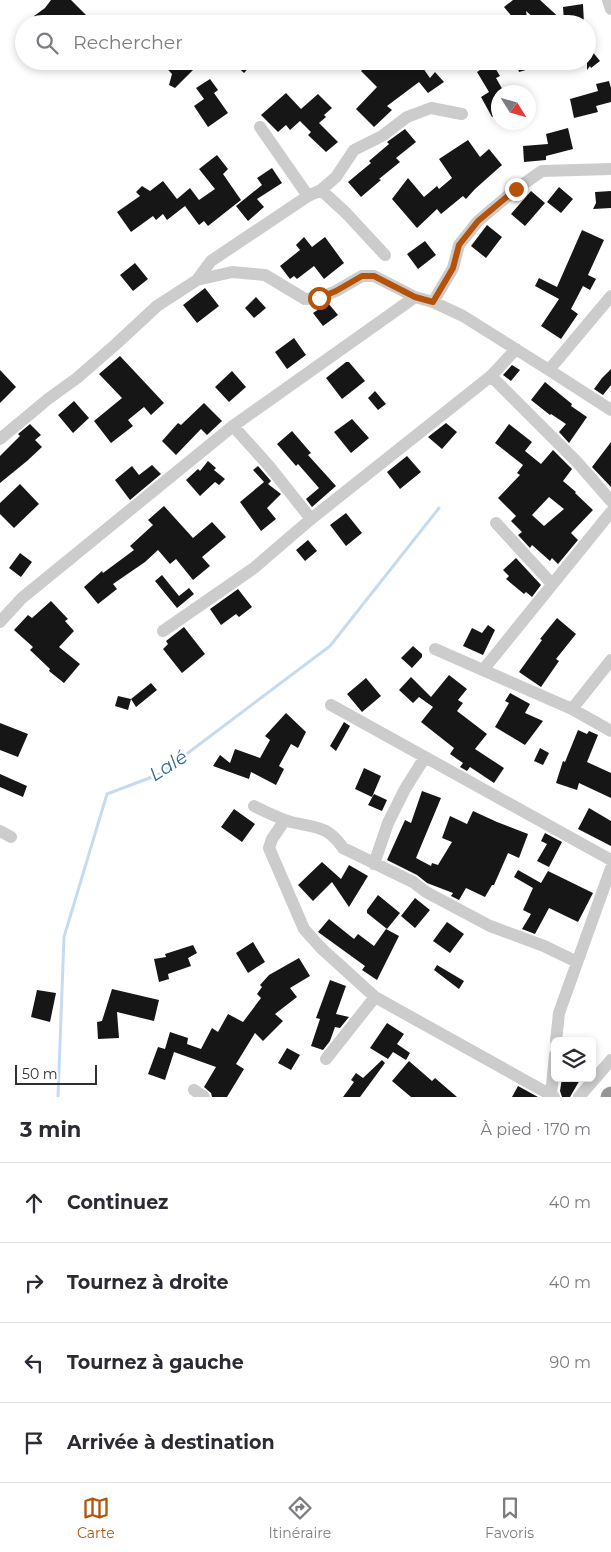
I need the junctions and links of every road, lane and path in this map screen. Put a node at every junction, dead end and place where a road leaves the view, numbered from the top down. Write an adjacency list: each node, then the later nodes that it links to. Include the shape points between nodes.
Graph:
1 (608, 0): 2 (street)
2 (611, 9)
3 (462, 114): 6 (street, via 431,108 407,117 382,136 354,150 336,177)
4 (260, 127): 7 (street)
5 (611, 170): 12 (street, via 542,171 516,189 478,221 459,245 453,268)
6 (321, 190): 7 (street); 8 (street)
7 (308, 196): 9 (street, via 211,261)
8 (385, 254)
9 (197, 280): 11 (street, via 232,272 265,275 305,299 319,298 362,276 374,276); 18 (street, via 157,306 77,378)
10 (611, 296): 14 (street)
11 (415, 297): 12 (street); 17 (street)
12 (433, 302): 13 (street, via 463,316)
13 (516, 349): 14 (street); 15 (street)
14 (549, 370): 16 (street)
15 (491, 376): 19 (street); 21 (street)
16 (611, 410)
17 (233, 426): 21 (street); 24 (street, via 22,598)
18 (0, 438)
19 (611, 501)
20 (611, 512): 23 (street)
21 (311, 518): 25 (street, via 254,568)
22 (496, 523): 23 (street)
23 (552, 584): 28 (street)
24 (0, 622)
25 (163, 631)
26 (435, 649): 28 (street)
27 (611, 660): 30 (street)
28 (483, 670): 30 (street)
29 (332, 705): 32 (street)
30 (572, 709): 31 (street)
31 (611, 731)
32 (425, 757): 35 (street); 36 (street, via 388,823)
33 (254, 806): 34 (street)
34 (285, 820): 36 (street, via 326,830 343,848); 39 (street, via 269,848 304,929)
35 (611, 860)
36 (374, 864): 38 (street, via 413,882 490,926)
37 (611, 868): 38 (street)
38 (577, 962): 40 (street, via 559,1013)
39 (375, 997): 41 (street); 44 (street)
40 (556, 1037)
41 (326, 1059)
42 (611, 1060): 45 (street)
43 (553, 1082): 44 (street)
44 (552, 1096)
45 (579, 1097)

